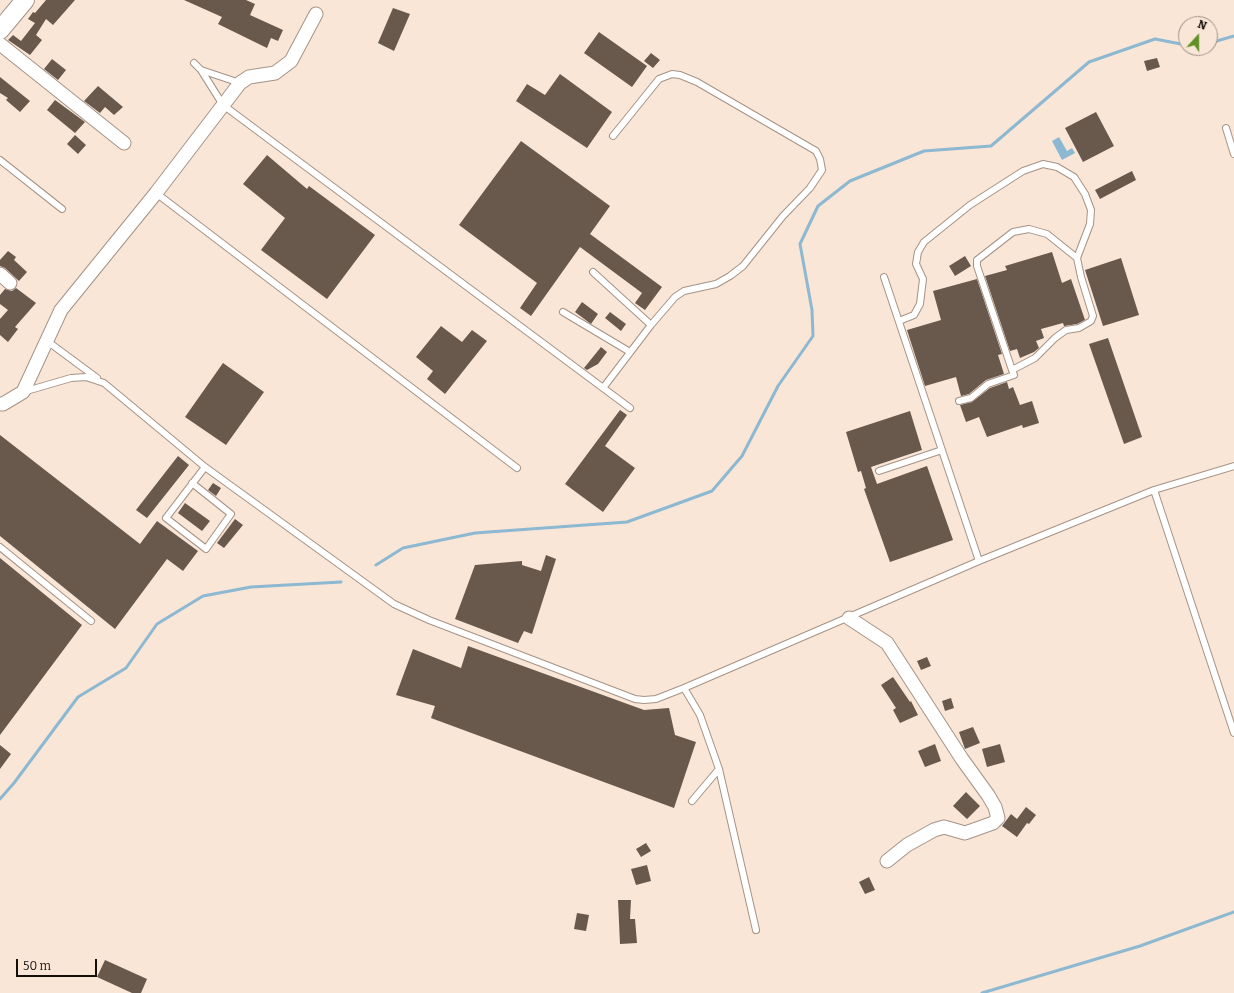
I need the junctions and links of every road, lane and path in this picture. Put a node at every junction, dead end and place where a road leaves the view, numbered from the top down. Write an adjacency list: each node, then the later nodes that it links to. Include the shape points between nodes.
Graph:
1 (24, 0): 3 (main road)
2 (316, 14): 7 (street, via 291,61 275,73 249,77)
3 (4, 19)
4 (0, 44): 11 (street)
5 (194, 63): 6 (lane)
6 (201, 70): 7 (lane); 8 (lane)
7 (240, 83): 8 (street)
8 (223, 105): 14 (street); 28 (lane)
9 (1226, 128): 12 (lane)
10 (613, 136): 23 (lane, via 659,79 672,74 698,82 816,151 820,159 822,170 818,178 743,266 716,284 684,291 675,297)
11 (124, 143)
12 (1234, 154)
13 (0, 160): 15 (lane)
14 (156, 193): 24 (street, via 61,310); 36 (lane)
15 (62, 209)
16 (1078, 258): 22 (lane, via 1090,224 1091,210 1080,186 1074,177 1057,167 1043,164 1023,171 970,205 924,242 918,252 916,264 923,279 920,304 914,315); 26 (lane, via 1093,316 1091,321 1079,328 1066,330 1039,355); 26 (lane, via 1046,234 1029,229 1013,232 977,260)
17 (593, 272): 23 (lane)
18 (0, 274): 20 (street)
19 (884, 277): 22 (lane)
20 (10, 283)
21 (563, 312): 25 (lane)
22 (899, 321): 33 (lane)
23 (651, 325): 25 (lane)
24 (47, 341): 27 (lane); 29 (street)
25 (630, 352): 28 (lane)
26 (1012, 370): 30 (lane, via 1014,375 988,384 971,398)
27 (104, 383): 29 (lane, via 86,377 71,378); 35 (lane)
28 (604, 388): 32 (lane)
29 (23, 392): 31 (street)
30 (959, 401)
31 (0, 404)
32 (630, 408)
33 (942, 450): 37 (lane); 41 (lane)
34 (1234, 466): 39 (lane)
35 (205, 467): 38 (lane); 44 (lane, via 394,604 429,620 635,699 656,699)
36 (517, 468)
37 (879, 471)
38 (192, 483): 38 (lane, via 166,518 206,549 231,514)
39 (1154, 490): 41 (lane); 45 (lane)
40 (0, 547): 43 (lane)
41 (979, 561): 42 (lane)
42 (849, 618): 44 (lane); 48 (street, via 887,643 996,807 998,818 993,823 965,833 944,827 934,830 907,845)
43 (91, 621)
44 (684, 688): 46 (lane, via 700,716)
45 (1234, 733)
46 (719, 769): 47 (lane); 49 (lane)
47 (692, 801)
48 (887, 861)
49 (756, 930)

